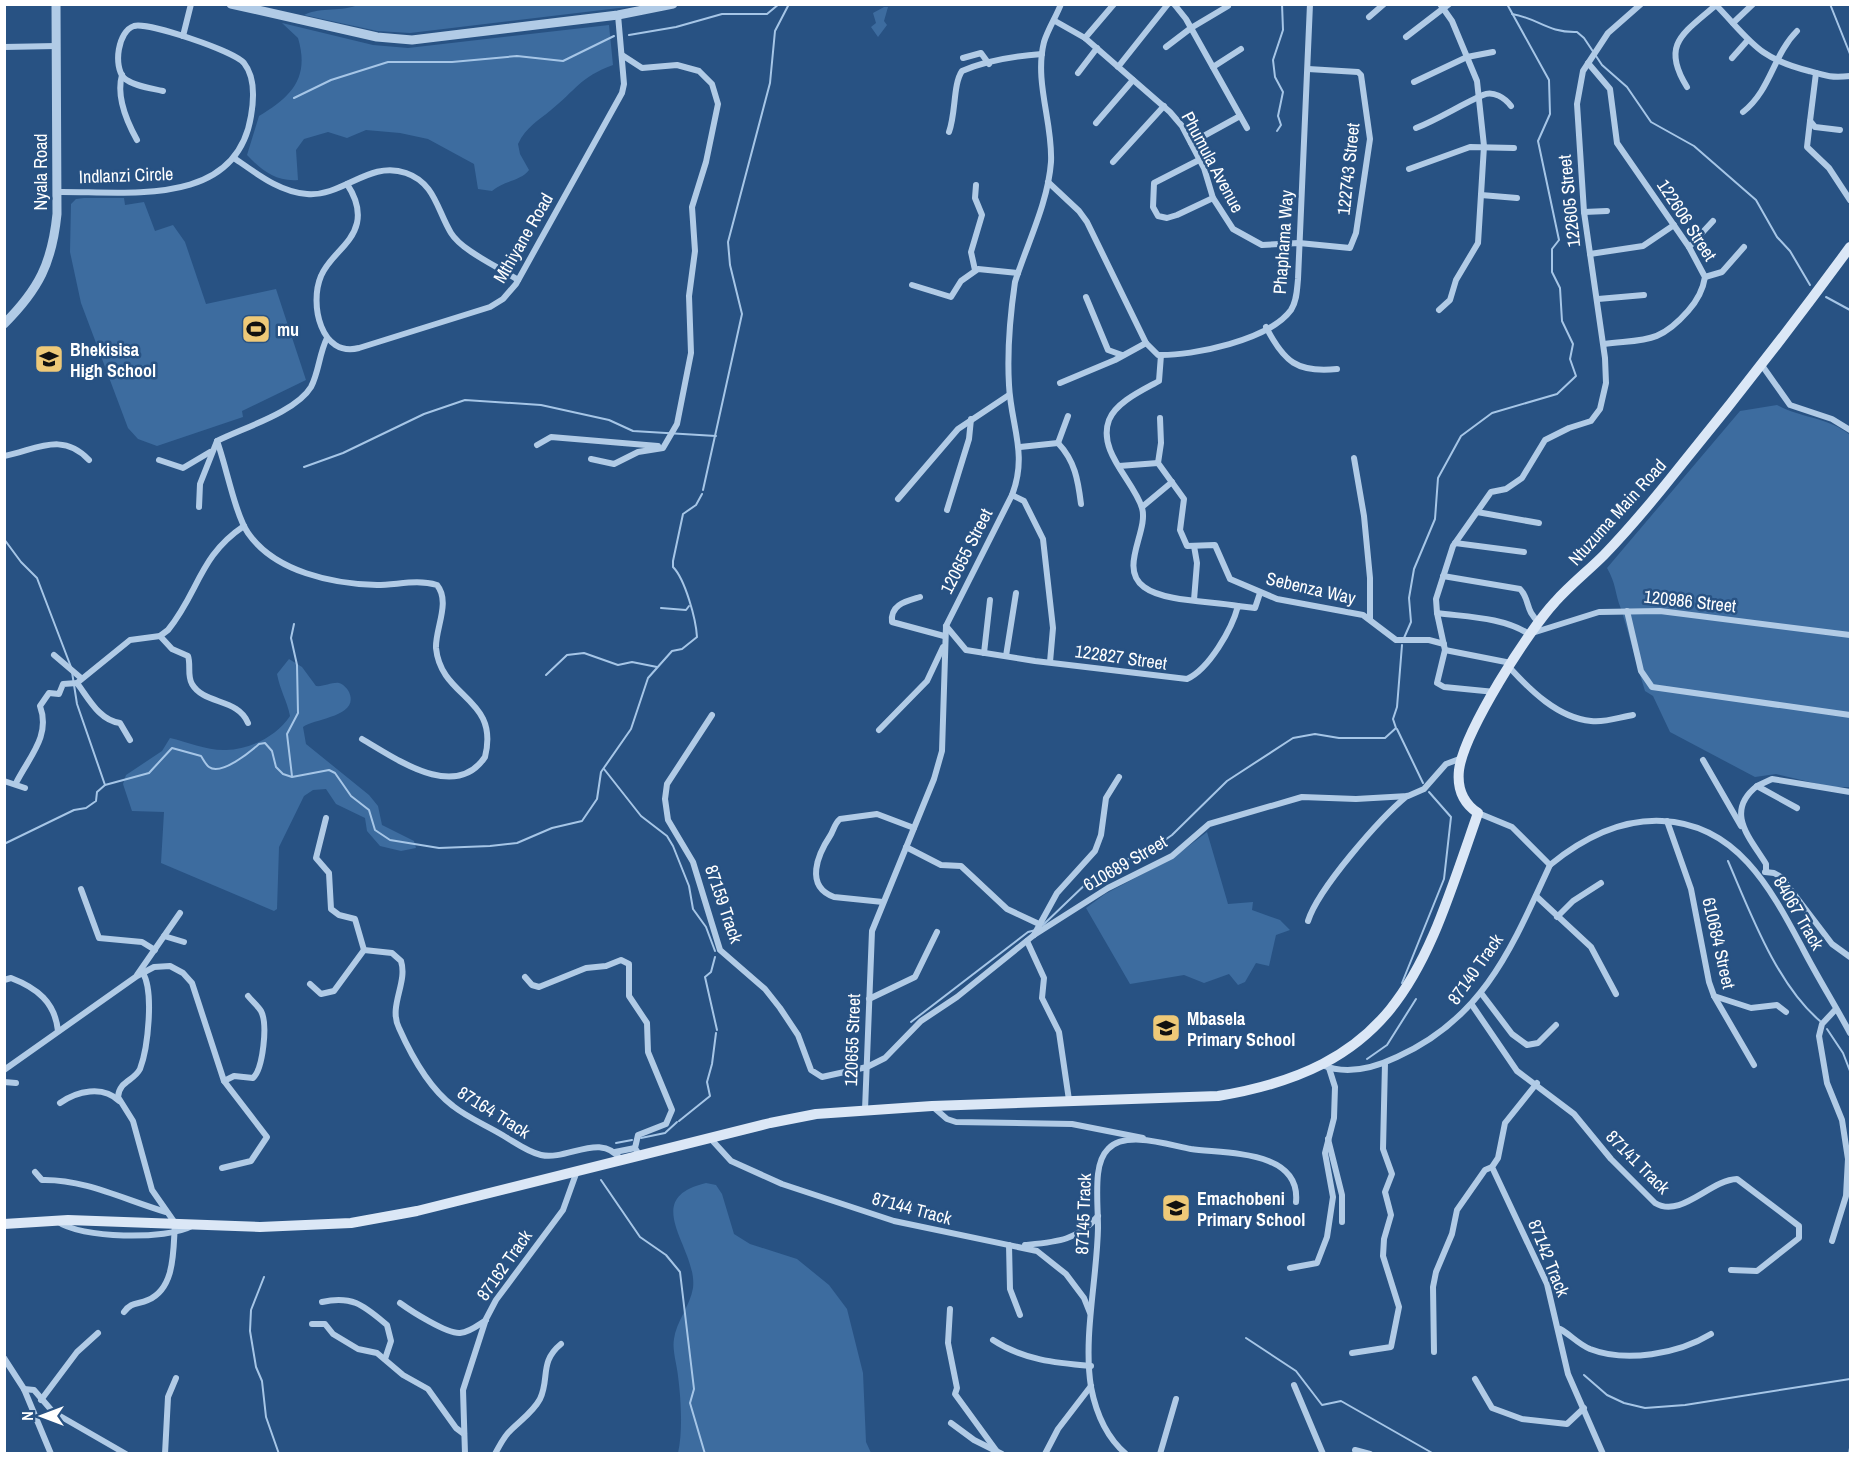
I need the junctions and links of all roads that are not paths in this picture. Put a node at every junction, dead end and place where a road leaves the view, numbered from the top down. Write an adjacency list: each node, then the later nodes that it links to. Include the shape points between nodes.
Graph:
1 (56, 4): 26 (street, Nyala Road)
2 (191, 4): 22 (street)
3 (231, 4): 16 (street, via 400,40)
4 (673, 4): 16 (street)
5 (1061, 4): 18 (street, 120655 Street)
6 (1114, 4): 24 (street)
7 (1168, 4): 40 (street)
8 (1174, 4): 20 (street)
9 (1310, 4): 42 (street, Phaphama Way)
10 (1384, 4): 17 (street)
11 (1641, 4): 37 (street, 122605 Street, via 1608,33)
12 (1753, 4): 19 (street)
13 (1715, 5): 19 (street); 49 (street, via 1681,37 1675,50 1675,65)
14 (1228, 6): 20 (street)
15 (1444, 6): 23 (street); 34 (street)
16 (618, 15): 33 (street, Mthiyane Road)
17 (1369, 16)
18 (1055, 21): 24 (street, Phumula Avenue); 32 (street, 120655 Street)
19 (1733, 23): 25 (street)
20 (1191, 28): 28 (street); 41 (street)
21 (1797, 31): 38 (street, via 1784,47)
22 (183, 36): 45 (street, Indlanzi Circle, via 140,25 127,29 120,52); 66 (street, Indlanzi Circle, via 228,51 247,67 252,82 252,113)
23 (1406, 37)
24 (1085, 38): 29 (street, Phumula Avenue)
25 (1748, 40): 36 (street); 38 (street)
26 (56, 46): 27 (street); 73 (street, Nyala Road)
27 (4, 47)
28 (1166, 47)
29 (1097, 48): 40 (street, Phumula Avenue); 43 (street)
30 (1241, 49): 41 (street)
31 (1493, 52): 34 (street)
32 (1042, 54): 39 (street, via 997,59); 70 (street, 120655 Street, via 1051,151)
33 (622, 55): 91 (street, Mthiyane Road, via 624,84 616,105); 115 (street, via 642,68 677,66 699,71 712,84 717,104 709,153 692,207 695,251 689,296 691,353 676,424)
34 (1467, 57): 48 (street); 51 (street, via 1477,81)
35 (963, 58): 39 (street, via 981,53)
36 (1732, 58)
37 (1588, 63): 79 (street, 122605 Street, via 1577,104); 81 (street, 122606 Street, via 1610,89 1617,143)
38 (1778, 63): 44 (street); 54 (street, via 1762,95)
39 (989, 64): 61 (street, via 959,75)
40 (1118, 67): 47 (street, Phumula Avenue)
41 (1213, 67): 55 (street)
42 (1308, 69): 82 (street, Phaphama Way); 86 (street, 122743 Street, via 1361,75 1370,139 1356,233)
43 (1078, 73)
44 (1816, 73): 46 (street, via 1827,78); 56 (street)
45 (122, 75): 50 (street, via 134,83); 62 (street, via 125,112)
46 (1851, 76)
47 (1133, 80): 52 (street, Phumula Avenue); 57 (street)
48 (1414, 82)
49 (1687, 87)
50 (163, 91)
51 (1479, 99): 53 (street, via 1483,94 1501,96); 59 (street); 64 (street)
52 (1164, 106): 63 (street, Phumula Avenue); 68 (street)
53 (1511, 106)
54 (1743, 112)
55 (1240, 116): 58 (street); 63 (street)
56 (1810, 121): 60 (street, via 1815,127); 77 (street, via 1807,147 1829,168)
57 (1096, 123)
58 (1247, 128)
59 (1416, 128)
60 (1840, 130)
61 (949, 132)
62 (137, 140)
63 (1191, 143): 67 (street, Phumula Avenue)
64 (1484, 146): 65 (street); 69 (street, via 1456,151); 74 (street)
65 (1514, 148)
66 (234, 158): 71 (street, via 289,191 312,194); 73 (street, Indlanzi Circle, via 209,178 176,190)
67 (1199, 160): 75 (street, Phumula Avenue); 75 (street, via 1154,183 1154,212 1167,218)
68 (1113, 162)
69 (1409, 169)
70 (1048, 182): 89 (street, 120655 Street); 100 (street, via 1087,222)
71 (347, 184): 91 (street, via 384,170 397,170 420,180 436,199 458,242); 99 (street, via 357,207 357,222 345,246 324,269 317,289 318,314)
72 (976, 185): 88 (street, via 975,198 982,214 971,252)
73 (57, 192): 97 (street, Nyala Road, via 54,244 46,267 28,298)
74 (1481, 195): 76 (street); 96 (street, via 1478,243 1456,280 1450,300)
75 (1213, 198): 82 (street, Phumula Avenue, via 1233,229 1244,238 1262,245)
76 (1517, 198)
77 (1851, 200)
78 (1607, 211): 79 (street)
79 (1584, 212): 87 (street, 122605 Street)
80 (1713, 221): 83 (street)
81 (1674, 225): 83 (street, 122606 Street); 87 (street, via 1642,246)
82 (1299, 243): 86 (street, Phumula Avenue); 98 (street, Phaphama Way, via 1296,300 1284,316)
83 (1689, 247): 90 (street, 122606 Street)
84 (1744, 247): 90 (street, via 1722,272)
85 (1851, 247): 104 (main road, Ntuzuma Main Road)
86 (1350, 248)
87 (1590, 254): 95 (street, 122605 Street)
88 (975, 270): 89 (street); 92 (street, via 961,281 953,296)
89 (1018, 273): 107 (street, 120655 Street, via 1010,336)
90 (1705, 277): 101 (street, 122606 Street, via 1693,306 1668,333)
91 (518, 280): 99 (street, Mthiyane Road, via 503,299 490,307 415,331 351,350 339,349)
92 (912, 285)
93 (1644, 295): 95 (street)
94 (1086, 297): 102 (street, via 1108,350)
95 (1598, 299): 101 (street, 122605 Street)
96 (1439, 310)
97 (4, 324)
98 (1266, 327): 103 (street, Phaphama Way, via 1225,346 1188,355); 105 (street, via 1280,353 1290,362 1305,369)
99 (327, 338): 112 (street, via 312,385 304,395 266,419)
100 (1146, 343): 102 (street); 103 (street)
101 (1604, 344): 132 (street, 122605 Street, via 1606,383 1597,416 1545,440 1522,478 1506,489 1491,492)
102 (1122, 355): 106 (street)
103 (1161, 356): 124 (street, via 1159,381 1135,395 1109,420 1110,447)
104 (1760, 363): 111 (street, via 1790,405 1832,418); 148 (main road, Ntuzuma Main Road, via 1676,472)
105 (1337, 369)
106 (1060, 383)
107 (1009, 395): 109 (street); 116 (street, 120655 Street)
108 (1068, 416): 113 (street)
109 (971, 418): 127 (street); 131 (street, via 969,439)
110 (1160, 418): 123 (street)
111 (1851, 430)
112 (217, 441): 117 (street); 134 (street)
113 (1058, 443): 116 (street); 128 (street, via 1070,456)
114 (537, 445): 115 (street, via 551,437)
115 (664, 447): 120 (street, via 638,452 614,464)
116 (1020, 447): 126 (street, 120655 Street)
117 (211, 452): 122 (street, via 183,468); 129 (street, via 200,484)
118 (4, 456): 121 (street, via 33,447 58,445 75,448)
119 (1354, 458): 147 (street, via 1364,516)
120 (591, 459)
121 (89, 460)
122 (159, 460)
123 (1158, 463): 124 (street); 125 (street)
124 (1119, 466): 130 (street)
125 (1172, 482): 130 (street); 136 (street, via 1185,501 1180,519 1182,538 1187,546)
126 (1012, 495): 149 (street, 120655 Street); 159 (street, via 1024,501 1043,539 1053,628)
127 (898, 499)
128 (1081, 504)
129 (199, 507)
130 (1142, 507): 143 (street, via 1135,556 1140,582 1164,597)
131 (947, 510)
132 (1477, 512): 133 (street); 135 (street)
133 (1539, 523)
134 (244, 526): 152 (street, via 209,557 172,626); 168 (street, via 270,555 292,568 326,578 376,585 425,582 439,588 442,603 436,643 438,660 455,689 485,721 485,756 471,771 449,777 424,772)
135 (1455, 543): 137 (street); 138 (street)
136 (1194, 546): 140 (street, Sebenza Way, via 1215,544 1230,579); 143 (street)
137 (1524, 552)
138 (1443, 576): 146 (street); 148 (street, via 1520,589 1530,613)
139 (1016, 593): 158 (street)
140 (1260, 593): 144 (street, via 1255,608); 147 (street, Sebenza Way)
141 (920, 597): 153 (street, via 901,602 892,621)
142 (990, 600): 156 (street)
143 (1194, 600): 144 (street)
144 (1238, 606): 159 (street, 122827 Street, via 1230,630 1203,668 1187,679)
145 (1627, 611): 150 (street, 120986 Street, via 1590,614); 151 (street, 120986 Street, via 1660,611); 165 (street, via 1641,671 1652,687)
146 (1437, 613): 150 (street, via 1515,626); 155 (street)
147 (1370, 619): 155 (street, Sebenza Way, via 1396,640 1429,640)
148 (1539, 622): 150 (main road, Ntuzuma Main Road)
149 (946, 626): 153 (street, 120655 Street); 156 (street, 122827 Street, via 963,648)
150 (1529, 634): 160 (main road, Ntuzuma Main Road)
151 (1851, 635)
152 (160, 636): 161 (street, via 130,640); 166 (street, via 169,647 188,656 194,686 235,707)
153 (944, 636): 154 (street, 120655 Street)
154 (944, 646): 167 (street, via 927,681); 184 (street, 120655 Street, via 942,751)
155 (1444, 647): 160 (street, Sebenza Way); 162 (street, via 1437,680 1440,685)
156 (984, 653): 158 (street, 122827 Street)
157 (54, 655): 161 (street)
158 (1006, 656): 159 (street, 122827 Street)
159 (1050, 662)
160 (1511, 665): 162 (main road, Ntuzuma Main Road); 164 (street, via 1536,696 1586,720 1605,721)
161 (76, 679): 169 (street, via 98,711 110,722 120,723); 174 (street, via 63,684 59,694 49,693 40,706 45,719 42,737)
162 (1495, 692): 170 (main road, Ntuzuma Main Road)
163 (712, 714): 222 (street, 87159 Track, via 669,780 665,799 668,820 693,862 720,950 765,989 780,1008 798,1035 815,1075 828,1077)
164 (1633, 715)
165 (1851, 715)
166 (248, 723)
167 (879, 730)
168 (362, 739)
169 (130, 740)
170 (1462, 758): 178 (street, 610689 Street, via 1446,764 1432,782); 180 (main road, Ntuzuma Main Road, via 1461,794)
171 (1703, 760): 183 (street)
172 (1119, 777): 196 (street, via 1106,798 1095,851 1057,894)
173 (4, 781): 174 (street)
174 (16, 783): 176 (street)
175 (1757, 786): 177 (street, via 1772,779); 179 (street); 183 (street, via 1743,801)
176 (25, 788)
177 (1851, 792)
178 (1408, 796): 195 (street, via 1385,816 1326,888); 198 (street, 610689 Street, via 1302,797 1209,824 1172,856 1108,888)
179 (1797, 808)
180 (1478, 813): 186 (street, via 1512,827); 223 (main road, via 1446,907 1417,973 1403,995 1366,1035)
181 (326, 818): 203 (street, via 316,858 329,873 331,909 355,919)
182 (1666, 821): 186 (street, 84067 Track, via 1612,828); 188 (street, 84067 Track, via 1698,828 1723,840 1745,857); 212 (street, 610684 Street, via 1691,889)
183 (1742, 827): 187 (street, via 1766,864)
184 (914, 828): 185 (street, 120655 Street); 192 (street, via 877,814 840,819 818,853 817,878 826,894)
185 (906, 847): 192 (street, 120655 Street); 196 (street, via 941,865 961,866 1007,909)
186 (1550, 866): 191 (street, 87140 Track)
187 (1766, 871): 188 (street); 204 (street, via 1781,878 1832,944)
188 (1760, 877): 215 (street, 84067 Track, via 1782,907)
189 (1601, 883): 194 (street)
190 (81, 889): 202 (street, via 99,938 142,942)
191 (1536, 896): 194 (street); 209 (street, 87140 Track, via 1509,949)
192 (883, 902): 213 (street, 120655 Street, via 872,931)
193 (180, 913): 199 (street)
194 (1557, 917): 210 (street, via 1591,947)
195 (1308, 921)
196 (1039, 924): 198 (street)
197 (937, 932): 213 (street, via 915,977)
198 (1034, 935): 200 (street, 610689 Street)
199 (164, 936): 201 (street); 202 (street)
200 (1027, 941): 222 (street, 610689 Street, via 921,1021 885,1058); 229 (street, via 1044,978 1042,998 1059,1032)
201 (184, 942)
202 (155, 950): 205 (street)
203 (364, 951): 208 (street, via 334,991 321,994); 238 (street, 87164 Track, via 392,953 401,961 403,977 395,1010 398,1027 435,1089 453,1107 534,1153 555,1156 590,1147 607,1148)
204 (1851, 957)
205 (140, 974): 218 (street); 225 (street, via 154,967 170,966 188,977 198,995); 231 (street, via 149,990 146,1038 140,1069 119,1091)
206 (525, 977): 237 (street, via 539,987 586,968 621,960 629,964 629,996 647,1023 648,1052 672,1110 666,1124 639,1134)
207 (4, 980): 218 (street, via 10,978 39,992 54,1012)
208 (310, 984)
209 (1480, 993): 214 (street, 87140 Track); 217 (street, via 1512,1034 1527,1045 1538,1043)
210 (1616, 994)
211 (248, 996): 225 (street, via 262,1013 260,1067 253,1078 234,1076)
212 (1714, 996): 216 (street, via 1751,1008 1777,1005); 221 (street, 610684 Street)
213 (869, 999): 222 (street, 120655 Street)
214 (1472, 1005): 220 (street, 87140 Track, via 1446,1028); 228 (street, 87141 Track, via 1517,1071)
215 (1836, 1009): 219 (street, 84067 Track); 249 (street, via 1822,1024 1819,1036 1827,1083 1842,1120 1848,1159 1846,1196)
216 (1786, 1012)
217 (1556, 1025)
218 (58, 1031): 224 (street)
219 (1851, 1033)
220 (1385, 1063): 223 (street, 87140 Track, via 1358,1070); 268 (street, via 1383,1149 1392,1174 1385,1192 1391,1215 1383,1256 1399,1310 1391,1347)
221 (1754, 1065)
222 (867, 1067): 233 (street, 120655 Street)
223 (1325, 1067): 229 (main road, via 1254,1090 1218,1096); 235 (street, via 1335,1093)
224 (4, 1070)
225 (224, 1081): 240 (street, via 267,1137 251,1161)
226 (4, 1082): 227 (street)
227 (16, 1083)
228 (1537, 1083): 239 (street, via 1505,1124 1498,1158); 253 (street, 87141 Track, via 1574,1114 1611,1159 1664,1208 1737,1179 1799,1226 1799,1238 1765,1267 1752,1273)
229 (1069, 1100): 232 (main road)
230 (60, 1103): 231 (street, via 69,1096 96,1090 111,1093)
231 (122, 1104): 244 (street, via 133,1121 152,1190)
232 (932, 1106): 233 (main road); 236 (street, via 956,1122 1072,1124)
233 (865, 1110): 234 (main road, via 789,1119)
234 (710, 1138): 237 (main road); 250 (street, 87144 Track, via 731,1161 782,1184 894,1221)
235 (1328, 1138): 246 (street, via 1342,1195); 252 (street, via 1325,1153 1333,1197 1323,1251 1315,1264)
236 (1147, 1139): 243 (street, 87145 Track, via 1268,1160 1293,1183); 245 (street, 87145 Track, via 1115,1144 1103,1155 1097,1184)
237 (638, 1152): 238 (main road)
238 (618, 1156): 241 (main road)
239 (1492, 1167): 262 (street, 87142 Track, via 1534,1252); 267 (street, via 1485,1170 1457,1210 1439,1263 1433,1287)
240 (222, 1168)
241 (577, 1171): 248 (main road, via 417,1211 351,1223 280,1227 194,1224); 260 (street, 87162 Track, via 563,1210)
242 (35, 1172): 244 (street, via 42,1180 108,1191)
243 (1296, 1202)
244 (166, 1213): 248 (street)
245 (1098, 1215): 251 (street, via 1082,1232 1065,1241); 259 (street, 87145 Track)
246 (1342, 1222)
247 (4, 1224): 248 (main road, via 56,1221)
248 (175, 1228): 257 (street, via 167,1283 152,1298 132,1303)
249 (1832, 1241)
250 (1009, 1245): 251 (street, 87144 Track); 258 (street, via 1010,1289)
251 (1019, 1245): 259 (street, 87144 Track, via 1037,1251 1059,1266)
252 (1290, 1268)
253 (1731, 1270)
254 (322, 1302): 270 (street, via 345,1299 358,1303 387,1325 390,1341)
255 (400, 1303): 260 (street, via 457,1333)
256 (950, 1309): 283 (street, via 948,1342 956,1394)
257 (124, 1312)
258 (1020, 1315)
259 (1092, 1316): 271 (street, 87145 Track)
260 (486, 1319): 281 (street, 87162 Track, via 463,1390)
261 (312, 1324): 270 (street, via 325,1324 333,1334)
262 (1560, 1329): 264 (street, via 1581,1345 1620,1357 1672,1350); 279 (street, 87142 Track, via 1568,1374)
263 (98, 1333): 278 (street, via 77,1352)
264 (1711, 1334)
265 (993, 1340): 271 (street, via 1008,1350 1051,1363)
266 (561, 1344): 288 (street, via 545,1367 544,1390 538,1403 509,1431)
267 (1434, 1352)
268 (1352, 1353)
269 (4, 1358): 276 (street)
270 (385, 1359): 281 (street, via 428,1389)
271 (1091, 1366): 274 (street, 87145 Track)
272 (176, 1378): 286 (street, via 168,1397)
273 (1475, 1378): 279 (street, via 1489,1406 1510,1416 1567,1424)
274 (1091, 1386): 289 (street); 290 (street, 87145 Track, via 1103,1424 1113,1442)
275 (1294, 1386): 292 (street)
276 (24, 1389): 278 (street, via 34,1390); 284 (street)
277 (1176, 1399): 291 (street)
278 (41, 1400): 285 (street, via 69,1423)
279 (1584, 1408): 294 (street, 87142 Track)
280 (951, 1423): 283 (street)
281 (464, 1434): 287 (street, 87162 Track)
282 (1355, 1450): 293 (street)
283 (1000, 1453)
284 (51, 1454)
285 (126, 1454)
286 (165, 1454)
287 (465, 1454)
288 (495, 1454)
289 (1045, 1454)
290 (1126, 1454)
291 (1160, 1454)
292 (1323, 1454)
293 (1370, 1454)
294 (1603, 1454)

